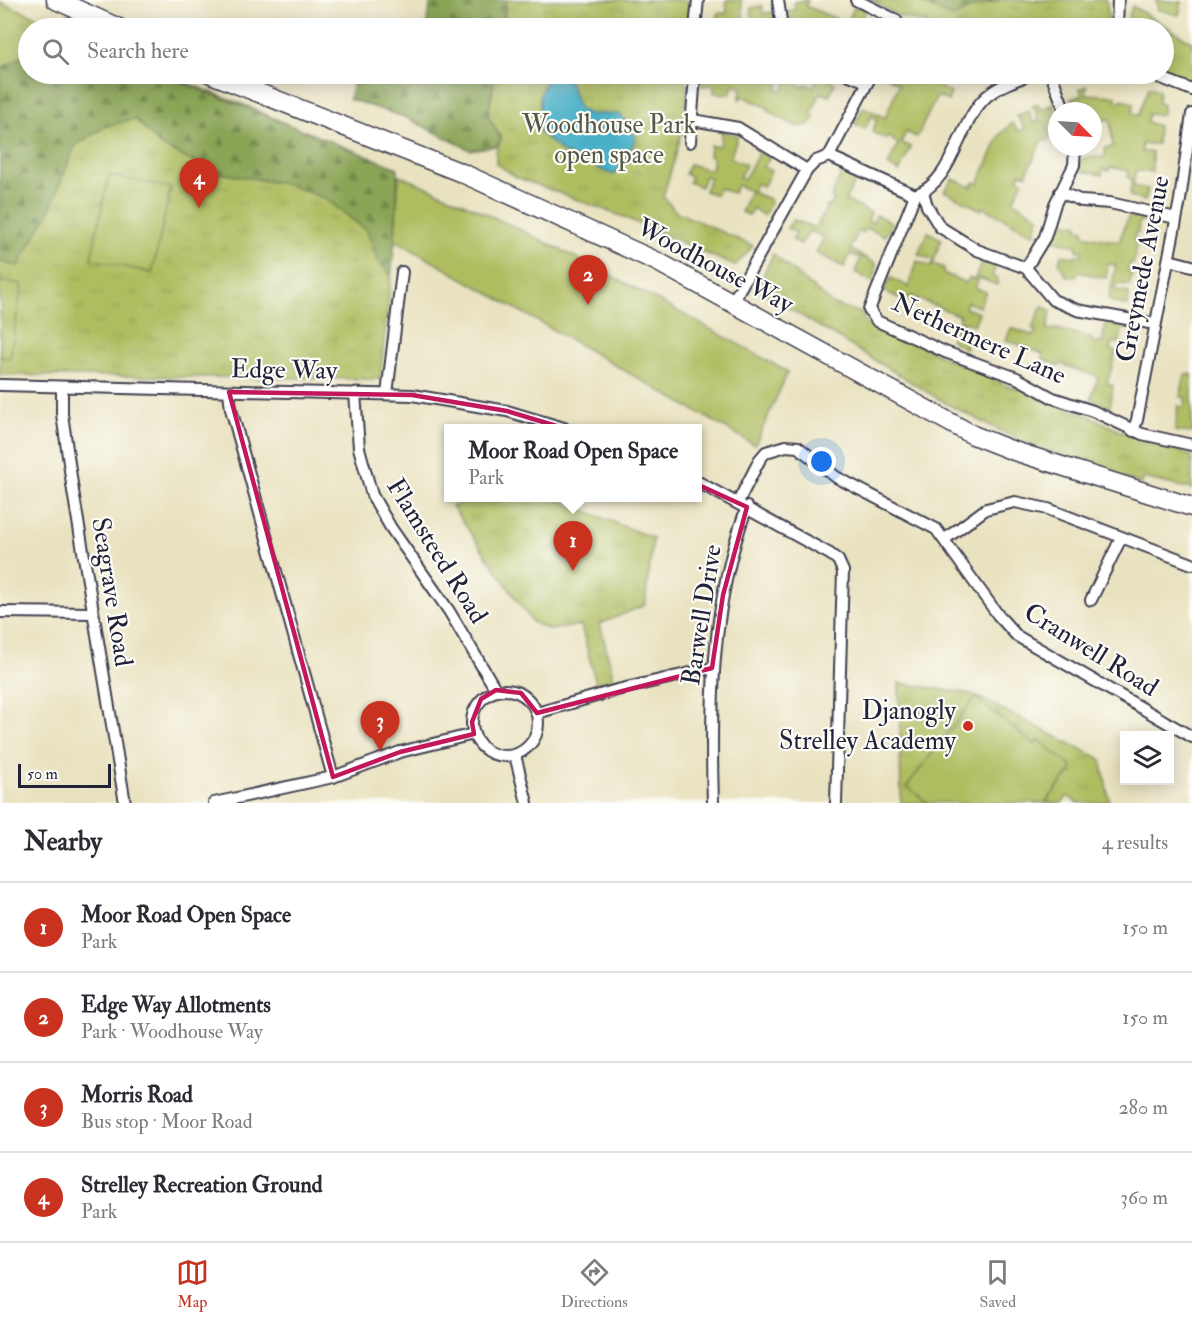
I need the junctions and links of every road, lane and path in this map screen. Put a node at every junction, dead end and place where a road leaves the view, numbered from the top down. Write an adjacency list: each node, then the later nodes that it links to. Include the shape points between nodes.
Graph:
1 (56, 0): 7 (main road)
2 (77, 0): 7 (main road)
3 (698, 0): 8 (street)
4 (778, 0): 9 (street)
5 (856, 0): 10 (street)
6 (1118, 0): 11 (street)
7 (100, 18)
8 (696, 18)
9 (781, 18)
10 (892, 18)
11 (1117, 18)
12 (1174, 83): 18 (street)
13 (236, 84): 33 (main road, Woodhouse Way, via 462,173 658,262)
14 (695, 84): 21 (street)
15 (866, 84): 23 (street)
16 (1009, 84): 27 (street, via 987,97 973,112 937,180)
17 (1056, 84): 19 (street)
18 (1192, 90)
19 (1062, 102)
20 (1192, 114): 28 (street, Greymede Avenue)
21 (693, 120): 22 (street); 25 (street, via 738,128)
22 (690, 142)
23 (830, 156): 25 (street, via 816,161); 27 (street)
24 (1075, 156): 26 (street)
25 (807, 170): 33 (street)
26 (1060, 192): 28 (street, via 1082,201); 31 (street, via 1044,237)
27 (919, 193): 31 (street, via 940,227 977,250); 41 (street, Nethermere Lane, via 894,241 869,310 877,321)
28 (1176, 218): 29 (street, Greymede Avenue)
29 (1169, 260): 30 (street); 34 (street, Greymede Avenue)
30 (1192, 266)
31 (1026, 268): 34 (street, via 1053,300 1077,310)
32 (402, 272): 39 (street)
33 (733, 301): 45 (main road, Woodhouse Way, via 973,435)
34 (1155, 324): 41 (street, Greymede Avenue)
35 (0, 385): 36 (street, Edge Way)
36 (62, 387): 37 (street, Edge Way); 51 (street, Seagrave Road, via 62,414)
37 (229, 392): 38 (street, Edge Way); 58 (street)
38 (355, 393): 39 (street, Edge Way); 53 (street, Flamsteed Road, via 359,448 372,495)
39 (387, 394): 40 (street, Edge Way, via 507,411)
40 (548, 424)
41 (1133, 431): 42 (street, Nethermere Lane)
42 (1192, 445)
43 (702, 484): 44 (street)
44 (742, 504): 47 (street, Cranwell Road, via 766,452 798,447 836,477 926,522); 52 (street, Barwell Drive); 63 (street, via 830,554 843,571)
45 (1192, 507)
46 (1121, 538): 47 (street, via 1048,509 1015,502 986,509); 48 (street); 49 (street)
47 (945, 539): 56 (street, Cranwell Road, via 1017,636)
48 (1192, 564)
49 (1091, 600)
50 (0, 612): 51 (street)
51 (93, 613): 59 (street, Seagrave Road)
52 (712, 668): 54 (street); 62 (street, Barwell Drive)
53 (496, 690): 54 (street, via 521,693); 55 (street, via 477,705 472,722)
54 (537, 713): 57 (street, via 536,736)
55 (474, 734): 57 (street, via 490,752); 58 (street, via 400,752)
56 (1192, 737)
57 (515, 755): 61 (street)
58 (333, 777): 60 (street)
59 (125, 803)
60 (214, 803)
61 (527, 803)
62 (713, 803)
63 (837, 803)

